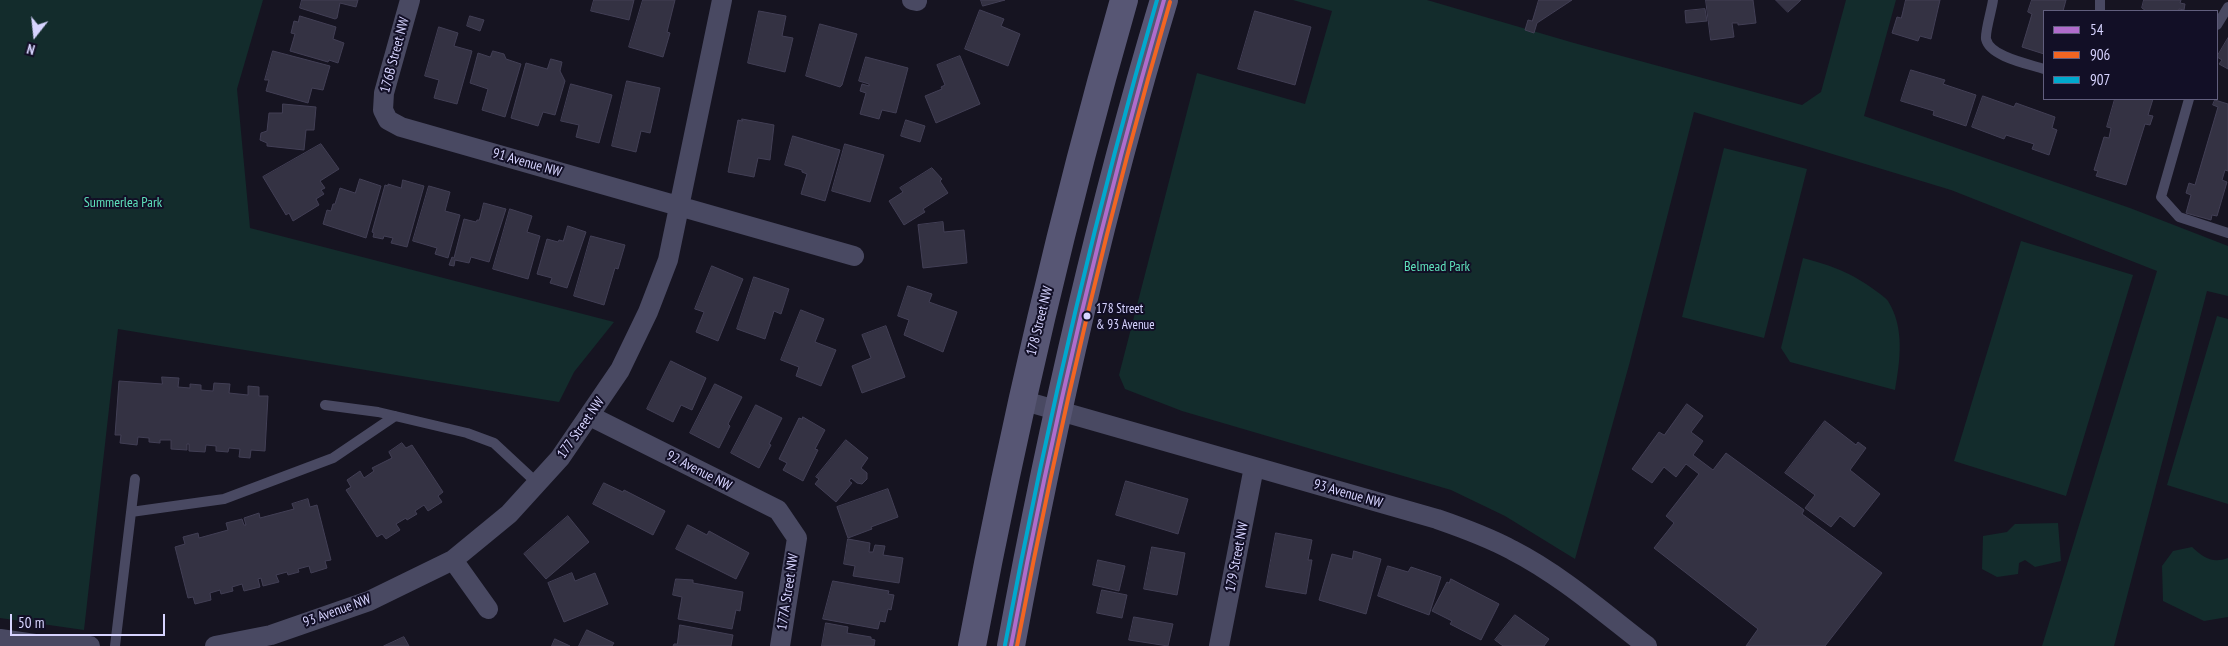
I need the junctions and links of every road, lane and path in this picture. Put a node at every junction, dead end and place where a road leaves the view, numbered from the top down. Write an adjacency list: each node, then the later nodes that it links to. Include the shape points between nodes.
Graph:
1 (410, 0): 10 (street, 176B Street NW, via 384,93)
2 (722, 0): 11 (street, 177 Street NW)
3 (1124, 0): 14 (main road, 178 Street NW, via 1060,236)
4 (1164, 0): 16 (main road, via 1128,122)
5 (1994, 0): 8 (lane, via 1986,38 1992,48 2002,56)
6 (2228, 7): 7 (lane)
7 (2218, 23)
8 (2043, 69)
9 (2189, 100): 12 (lane, via 2161,197 2179,217)
10 (383, 110): 11 (street, 91 Avenue NW, via 388,120 401,127)
11 (678, 207): 13 (street); 18 (street, 177 Street NW, via 668,260 648,312 620,370)
12 (2228, 233)
13 (854, 256)
14 (1021, 400): 16 (street, 93 Avenue NW); 33 (main road, 178 Street NW)
15 (325, 405): 17 (lane)
16 (1057, 410): 19 (street, 93 Avenue NW); 34 (main road)
17 (395, 416): 21 (lane, via 467,433 494,443); 22 (lane, via 333,458 224,499)
18 (590, 416): 21 (street, 177 Street NW, via 560,458); 23 (street, 92 Avenue NW, via 778,510)
19 (1254, 468): 35 (street, 179 Street NW); 36 (street, 93 Avenue NW, via 1437,519 1487,538 1536,564)
20 (135, 479): 22 (lane)
21 (537, 483): 24 (street, 177 Street NW, via 509,514)
22 (131, 512): 30 (lane)
23 (797, 538): 32 (street, 177A Street NW)
24 (453, 560): 25 (street); 27 (street, 93 Avenue NW, via 368,601)
25 (488, 608)
26 (0, 639): 28 (street)
27 (272, 640): 31 (street, 93 Avenue NW)
28 (35, 645): 29 (street)
29 (90, 646)
30 (115, 646)
31 (215, 646)
32 (780, 646)
33 (972, 646)
34 (1011, 646)
35 (1219, 646)
36 (1647, 646)

